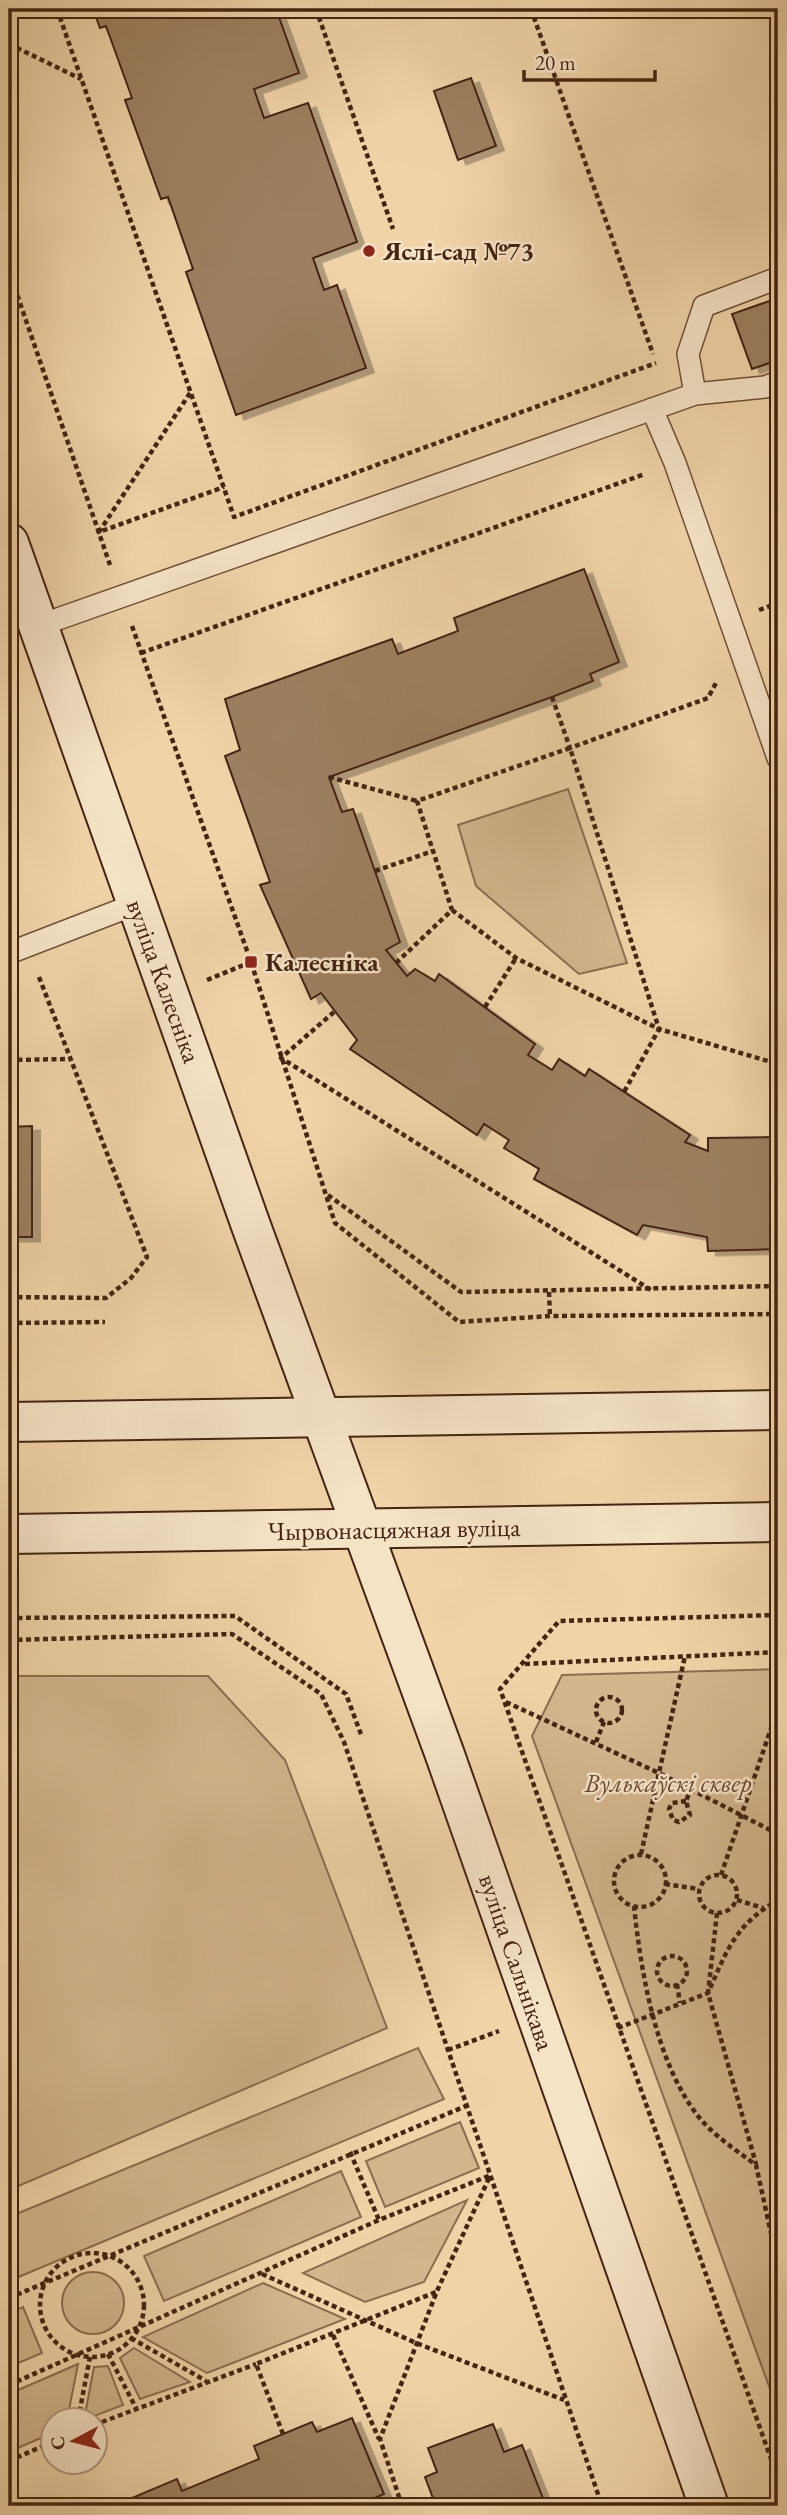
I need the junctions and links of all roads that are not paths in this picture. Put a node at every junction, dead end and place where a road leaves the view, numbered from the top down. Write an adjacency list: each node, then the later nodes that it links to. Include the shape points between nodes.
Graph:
1 (778, 278): 3 (lane, via 704,306 688,354)
2 (778, 382): 3 (lane)
3 (695, 394): 4 (lane)
4 (652, 409): 6 (lane); 7 (lane)
5 (9, 543): 6 (street, вуліца Калесніка)
6 (38, 626): 8 (street, вуліца Калесніка)
7 (778, 758)
8 (136, 904): 9 (lane); 11 (street, вуліца Калесніка)
9 (18, 949)
10 (778, 1410): 11 (street)
11 (323, 1419): 12 (street); 14 (street, вуліца Сальнікава)
12 (9, 1422)
13 (778, 1522): 14 (street, Чырвонасцяжная вуліца)
14 (363, 1529): 15 (street, Чырвонасцяжная вуліца); 16 (street, вуліца Сальнікава)
15 (9, 1534)
16 (709, 2506)

